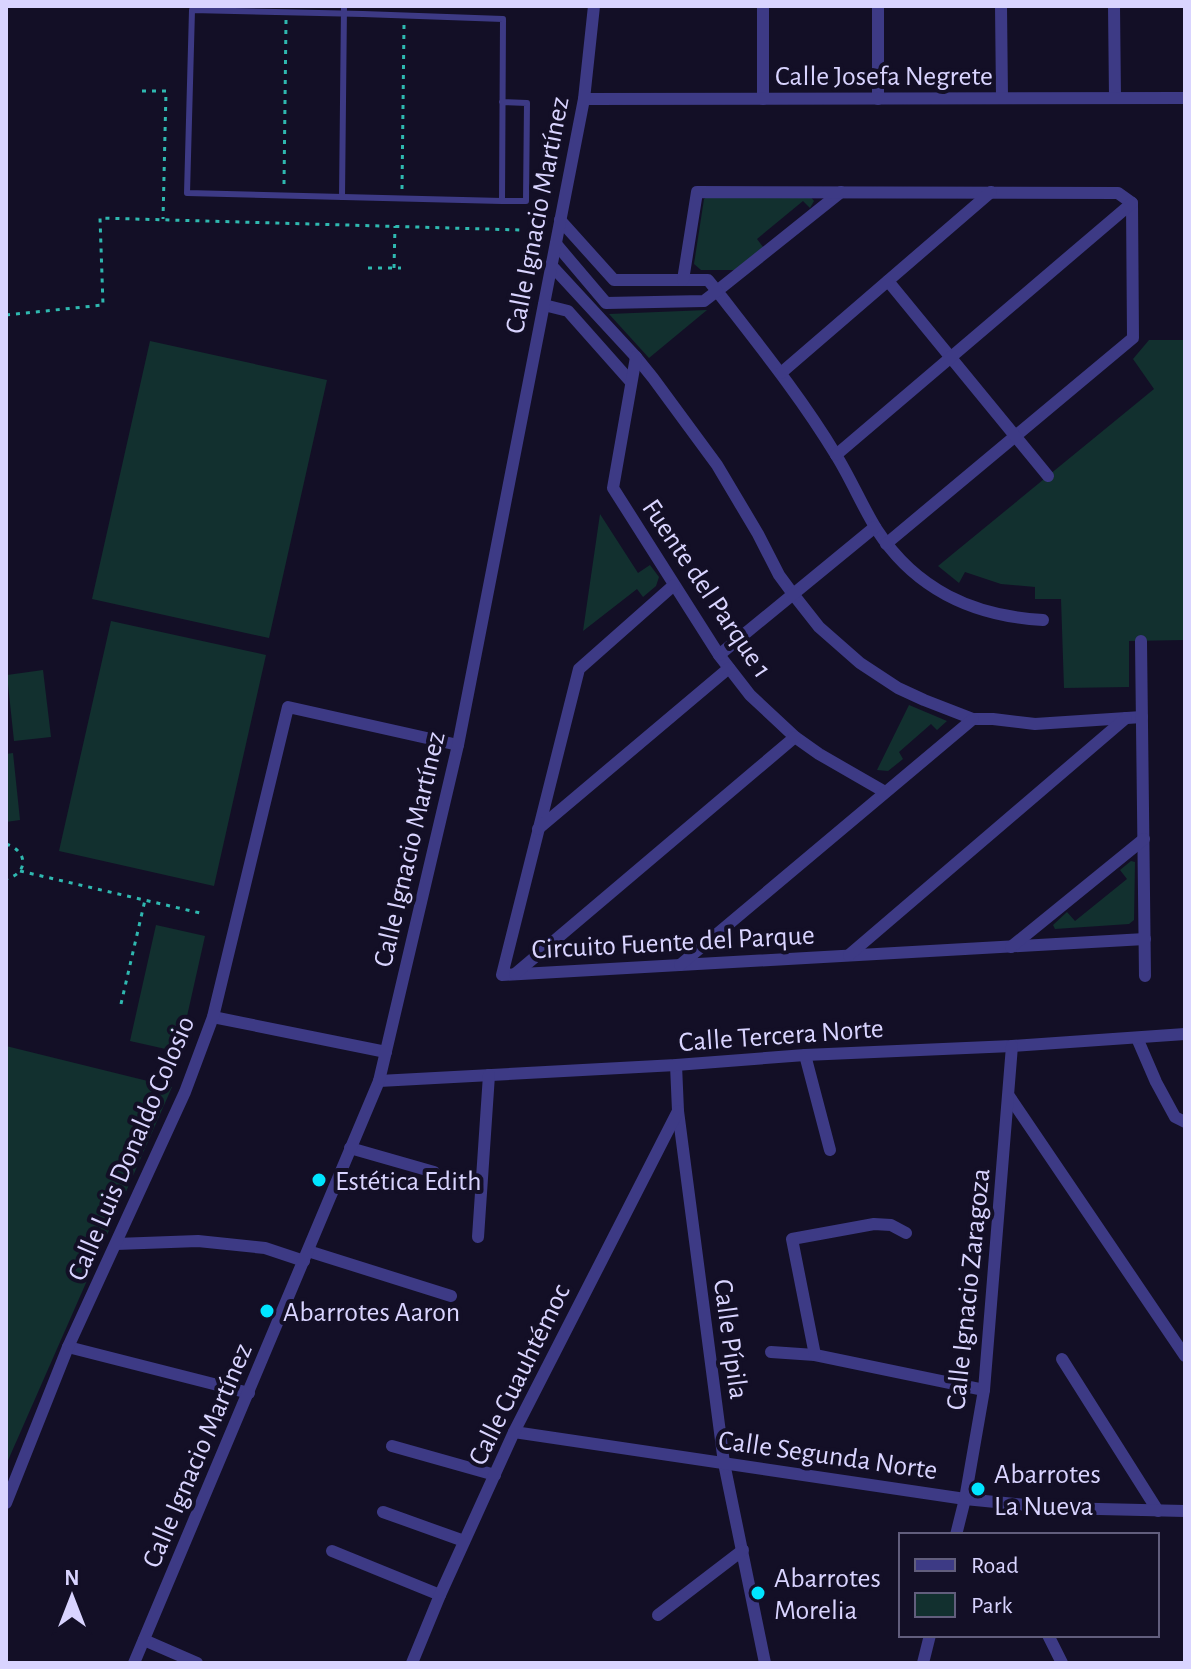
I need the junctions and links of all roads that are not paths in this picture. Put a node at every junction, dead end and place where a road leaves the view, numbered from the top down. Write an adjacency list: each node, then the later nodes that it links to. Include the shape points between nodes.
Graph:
1 (594, 6): 11 (street, Calle Ignacio Martínez)
2 (763, 6): 12 (street)
3 (878, 6): 13 (street)
4 (1001, 6): 8 (street)
5 (1114, 6): 9 (street)
6 (344, 10): 7 (lane); 17 (lane); 17 (lane, via 192,10 187,193)
7 (363, 10): 14 (lane, via 503,19)
8 (1002, 98): 9 (street, Calle Josefa Negrete); 13 (street, Calle Josefa Negrete)
9 (1115, 98): 10 (street, Calle Josefa Negrete)
10 (1185, 98)
11 (584, 99): 12 (street, Calle Josefa Negrete); 20 (street, Calle Ignacio Martínez)
12 (763, 99): 13 (street, Calle Josefa Negrete)
13 (878, 99)
14 (502, 102): 18 (lane); 18 (lane, via 527,103 527,117 526,201)
15 (841, 192): 16 (street); 23 (street, via 697,192); 25 (street)
16 (991, 192): 19 (street, via 1118,193); 24 (street)
17 (342, 197): 18 (lane)
18 (502, 201)
19 (1132, 203): 28 (street); 31 (street, via 1133,338)
20 (560, 220): 21 (street, Calle Ignacio Martínez); 23 (street, via 614,280)
21 (556, 244): 22 (street, Calle Ignacio Martínez); 25 (street, via 606,303 704,301)
22 (551, 265): 26 (street, Calle Ignacio Martínez); 27 (street)
23 (683, 280): 25 (street, via 708,280)
24 (888, 281): 28 (street); 29 (street)
25 (717, 291): 29 (street)
26 (544, 305): 30 (street, via 568,311); 46 (street, Calle Ignacio Martínez)
27 (636, 357): 30 (street); 37 (street, via 717,465)
28 (950, 358): 31 (street); 32 (street)
29 (781, 373): 32 (street)
30 (631, 382): 36 (street, Fuente del Parque 1, via 613,488)
31 (1016, 436): 33 (street); 35 (street)
32 (836, 455): 34 (street)
33 (1048, 476)
34 (875, 527): 35 (street); 37 (street)
35 (886, 544): 38 (street, via 910,571 944,595 1002,615)
36 (674, 585): 40 (street, Fuente del Parque 1); 48 (street, Circuito Fuente del Parque, via 579,669)
37 (793, 594): 40 (street); 44 (street, via 819,627 879,677)
38 (1043, 620)
39 (1141, 641): 42 (street)
40 (719, 655): 41 (street, Fuente del Parque 1)
41 (729, 668): 45 (street, Fuente del Parque 1); 48 (street)
42 (1142, 717): 43 (street); 49 (street)
43 (1126, 718): 44 (street, via 1035,724); 52 (street)
44 (973, 719): 47 (street)
45 (795, 737): 47 (street, Fuente del Parque 1); 54 (street)
46 (458, 745): 56 (street, Calle Luis Donaldo Colosio, via 288,707); 60 (street, Calle Ignacio Martínez)
47 (885, 792): 53 (street)
48 (538, 829): 54 (street, Circuito Fuente del Parque, via 502,975)
49 (1144, 839): 50 (street); 51 (street)
50 (1145, 939): 51 (street, Circuito Fuente del Parque); 55 (street)
51 (1011, 947): 52 (street, Circuito Fuente del Parque)
52 (849, 956): 53 (street, Circuito Fuente del Parque)
53 (680, 965): 54 (street, Circuito Fuente del Parque)
54 (515, 974)
55 (1145, 976)
56 (213, 1017): 60 (street); 73 (street, Calle Luis Donaldo Colosio)
57 (1185, 1034): 58 (street, Calle Tercera Norte)
58 (1137, 1038): 59 (street, Calle Tercera Norte); 67 (street, via 1175,1117)
59 (1012, 1046): 61 (street, Calle Tercera Norte); 65 (street, Calle Ignacio Zaragoza)
60 (386, 1052): 64 (street, Calle Ignacio Martínez)
61 (805, 1055): 62 (street, Calle Tercera Norte); 69 (street)
62 (676, 1065): 63 (street, Calle Tercera Norte); 66 (street, Calle Pípila)
63 (489, 1075): 64 (street, Calle Tercera Norte); 72 (street)
64 (379, 1081): 68 (street, Calle Ignacio Martínez)
65 (1009, 1096): 79 (street); 81 (street, Calle Ignacio Zaragoza)
66 (678, 1111): 83 (street, Calle Cuauhtémoc); 85 (street, Calle Pípila)
67 (1185, 1122)
68 (350, 1148): 70 (street); 74 (street, Calle Ignacio Martínez)
69 (830, 1150)
70 (434, 1172)
71 (906, 1233): 78 (street, via 874,1224 792,1239)
72 (478, 1237)
73 (116, 1244): 74 (street, via 198,1241); 76 (street, Calle Luis Donaldo Colosio)
74 (306, 1256): 75 (street); 82 (street, Calle Ignacio Martínez)
75 (451, 1296)
76 (68, 1347): 82 (street); 88 (street, Calle Luis Donaldo Colosio)
77 (771, 1352): 78 (street)
78 (815, 1355): 81 (street)
79 (1185, 1356)
80 (1062, 1359): 89 (street)
81 (984, 1390): 87 (street, Calle Ignacio Zaragoza)
82 (249, 1393): 100 (street, Calle Ignacio Martínez)
83 (514, 1432): 85 (street, Calle Segunda Norte); 86 (street, Calle Cuauhtémoc)
84 (392, 1446): 86 (street)
85 (724, 1463): 87 (street, Calle Segunda Norte); 94 (street, Calle Pípila)
86 (495, 1475): 93 (street, Calle Cuauhtémoc)
87 (965, 1499): 89 (street, Calle Segunda Norte); 92 (street, Calle Ignacio Zaragoza)
88 (6, 1503)
89 (1158, 1511): 90 (street, Calle Segunda Norte)
90 (1185, 1511)
91 (383, 1512): 93 (street)
92 (956, 1533)
93 (464, 1541): 96 (street, Calle Cuauhtémoc)
94 (743, 1550): 97 (street); 104 (street, Calle Pípila)
95 (332, 1551): 96 (street)
96 (440, 1595): 103 (street, Calle Cuauhtémoc)
97 (658, 1615)
98 (930, 1637): 105 (street)
99 (1049, 1637): 106 (street)
100 (144, 1640): 101 (street, Calle Ignacio Martínez); 102 (street)
101 (134, 1663)
102 (197, 1663)
103 (412, 1663)
104 (765, 1663)
105 (923, 1663)
106 (1062, 1663)

